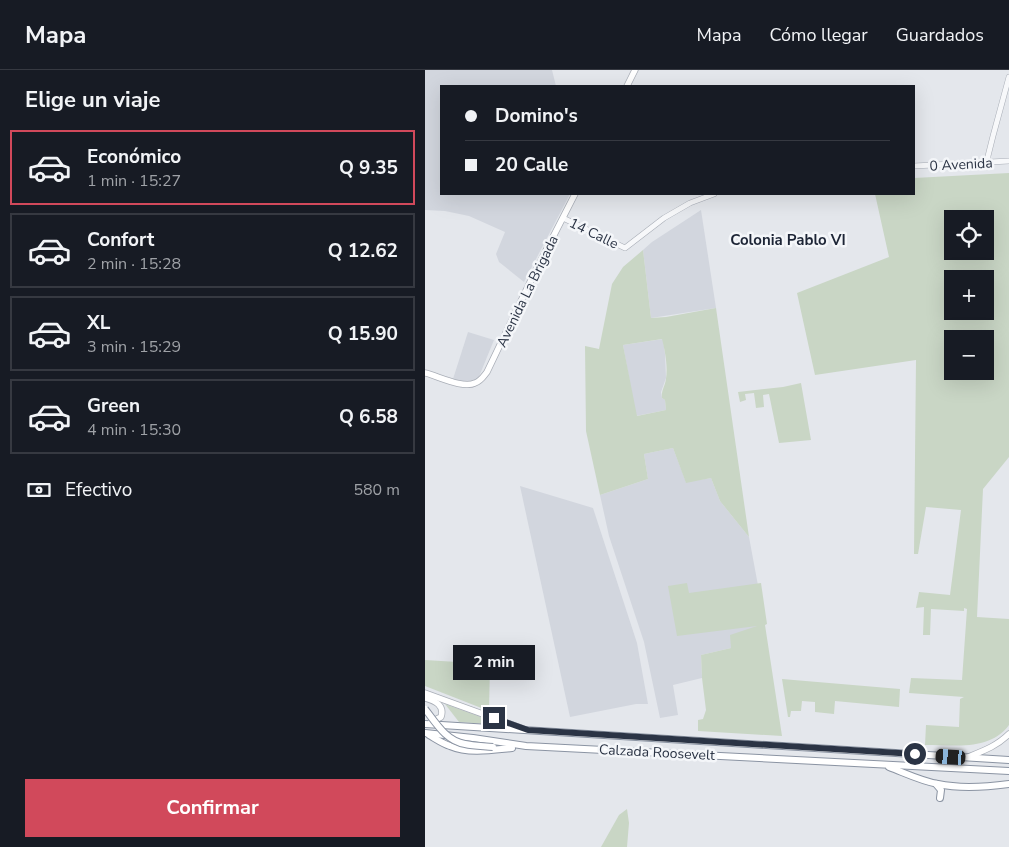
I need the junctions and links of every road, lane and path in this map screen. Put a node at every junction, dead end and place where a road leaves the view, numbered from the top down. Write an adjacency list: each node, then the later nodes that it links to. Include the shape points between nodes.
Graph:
1 (635, 70): 3 (main road)
2 (1009, 77): 5 (street)
3 (628, 85)
4 (1009, 161): 5 (street, 0 Avenida)
5 (988, 162): 6 (street, 0 Avenida)
6 (915, 166)
7 (574, 195): 9 (main road, Avenida La Brigada)
8 (711, 195): 9 (street, 14 Calle, via 664,218 625,248)
9 (563, 218): 10 (main road, Avenida La Brigada, via 481,380 469,385)
10 (425, 373)
11 (425, 693): 15 (main road)
12 (425, 698): 14 (main road, via 437,703 442,712 439,719)
13 (425, 708): 20 (highway, bridge, via 443,733 455,741)
14 (425, 724): 15 (highway, Calzada Roosevelt)
15 (528, 730): 18 (highway, Calzada Roosevelt)
16 (425, 733): 19 (highway, Calzada Roosevelt); 20 (highway, via 460,749 488,751)
17 (1008, 737): 22 (main road)
18 (751, 744): 21 (highway, via 761,748 759,754 635,747); 22 (highway, Calzada Roosevelt)
19 (526, 746): 20 (highway); 21 (highway, Calzada Roosevelt)
20 (512, 748)
21 (619, 750): 24 (highway, Calzada Roosevelt)
22 (966, 758): 23 (highway, Calzada Roosevelt)
23 (1009, 760)
24 (883, 765): 25 (highway, Calzada Roosevelt); 26 (highway)
25 (1009, 771)
26 (936, 784): 27 (highway, via 964,787); 28 (highway, via 941,790)
27 (1009, 784)
28 (941, 798)

